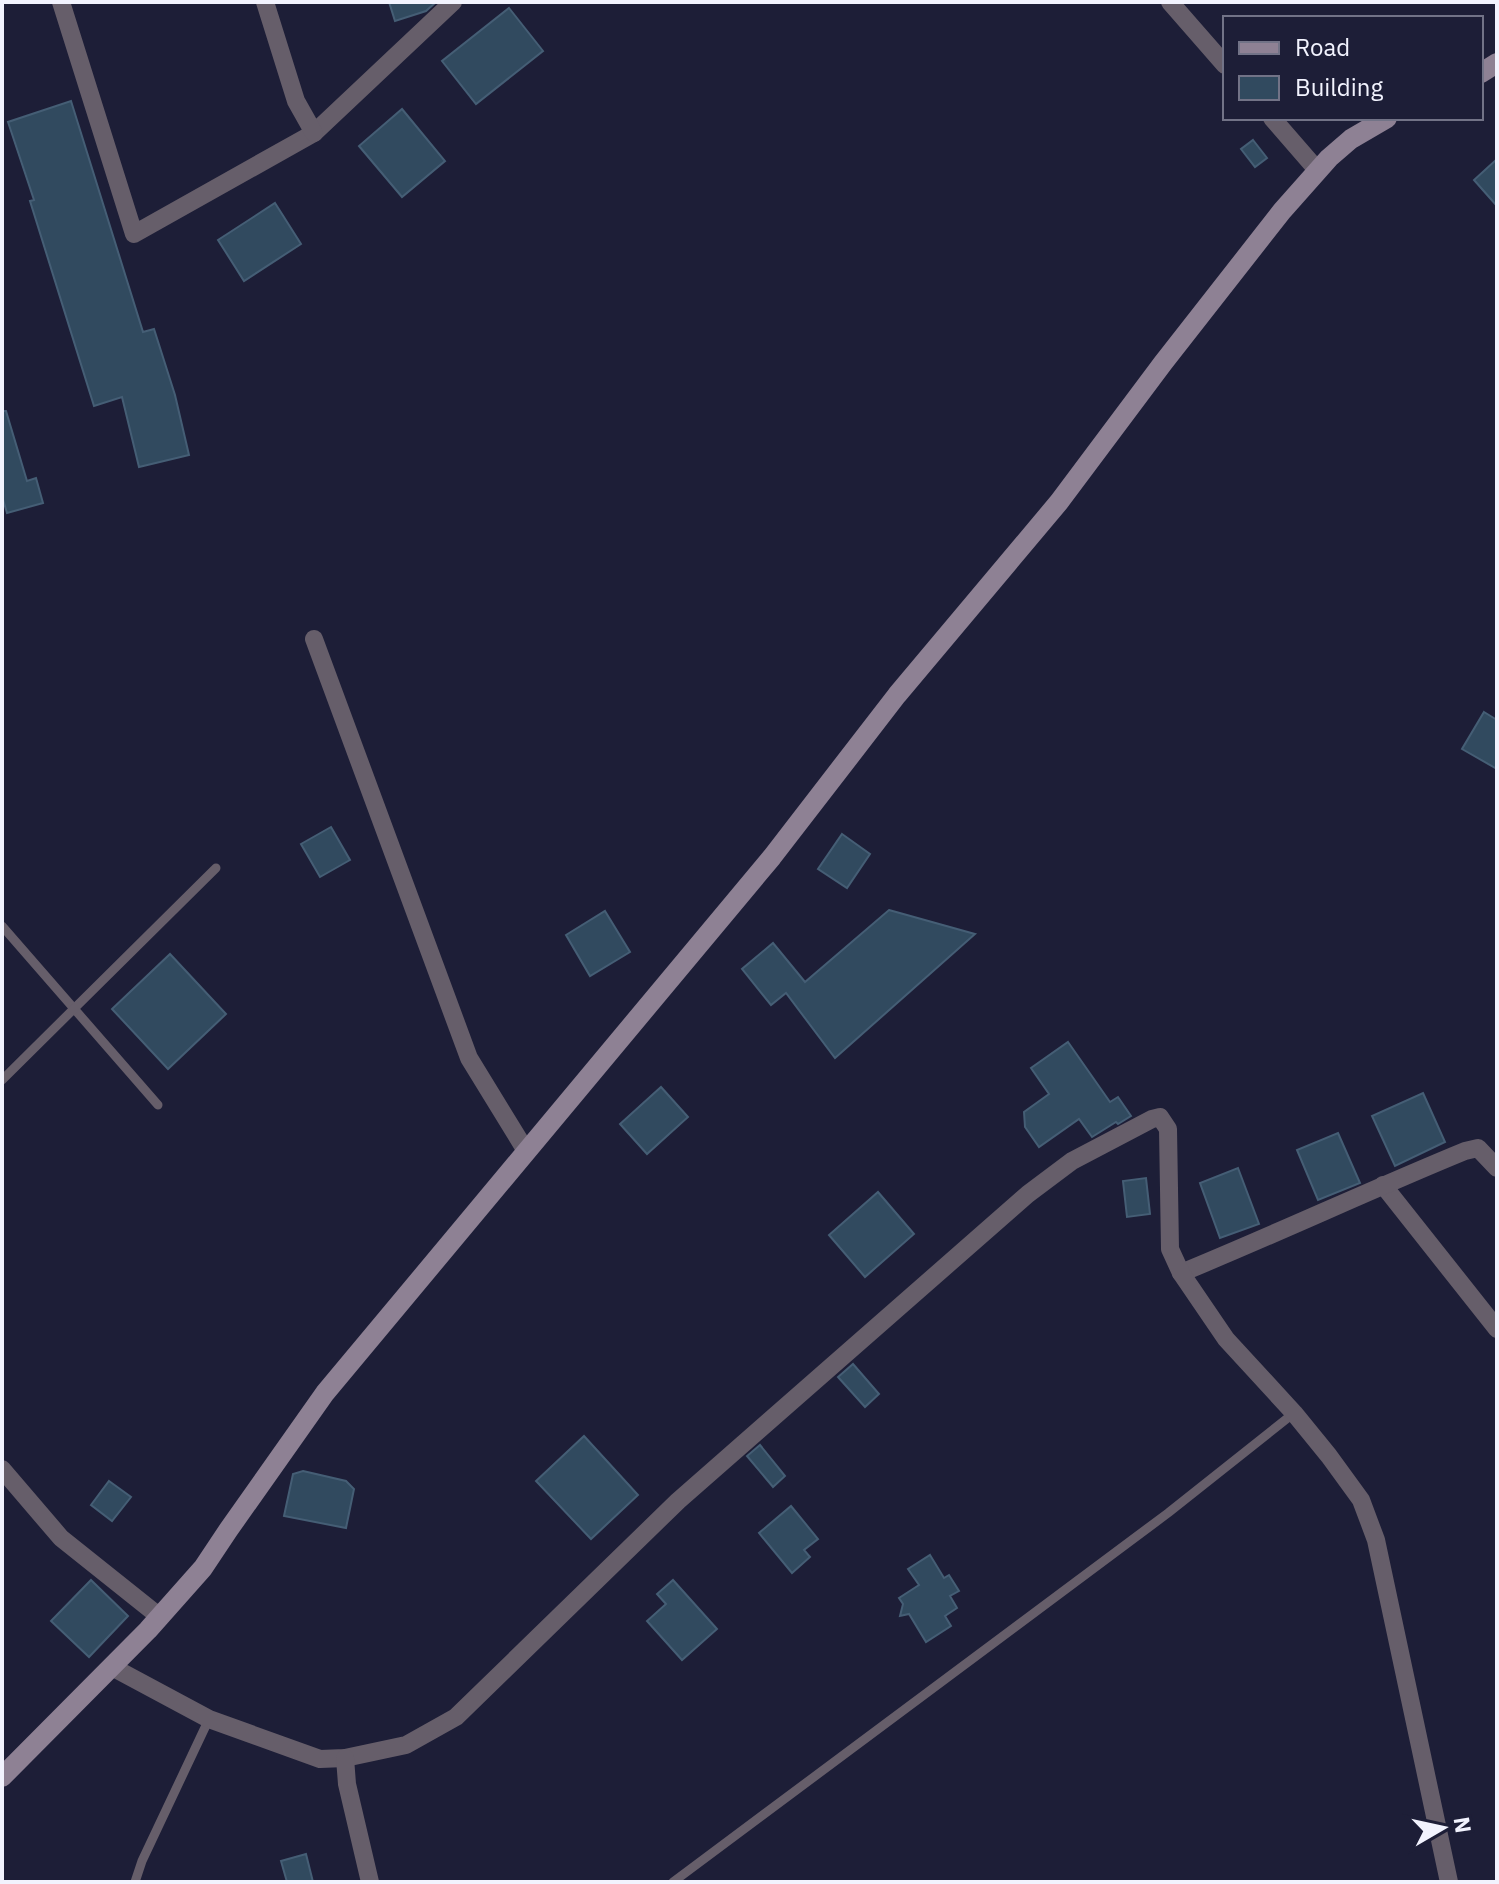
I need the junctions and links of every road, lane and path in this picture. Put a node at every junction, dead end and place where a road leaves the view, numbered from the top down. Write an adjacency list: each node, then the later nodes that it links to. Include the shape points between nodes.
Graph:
1 (61, 2): 8 (street, via 134,234)
2 (265, 2): 8 (street, via 296,101)
3 (453, 2): 8 (street)
4 (1170, 2): 5 (street)
5 (1223, 63)
6 (1274, 120): 9 (street)
7 (1382, 120): 9 (street, via 1351,139)
8 (314, 133)
9 (1318, 171): 16 (street, via 1059,502)
10 (314, 639): 16 (street, via 469,1058)
11 (216, 868): 13 (lane)
12 (2, 926): 13 (lane)
13 (74, 1009): 14 (lane); 15 (lane)
14 (2, 1080)
15 (158, 1105)
16 (526, 1151): 23 (street, via 325,1393 203,1568)
17 (1497, 1168): 18 (street, via 1478,1148)
18 (1383, 1185): 19 (street); 20 (street)
19 (1181, 1273): 21 (street, via 1226,1339); 26 (street, via 1170,1249 1168,1129 1160,1117 1072,1161 1028,1194 678,1501 456,1717 406,1745)
20 (1497, 1329)
21 (1294, 1413): 30 (lane); 31 (street, via 1361,1500 1376,1540)
22 (2, 1469): 23 (street, via 61,1538)
23 (160, 1617): 24 (street)
24 (112, 1667): 25 (street); 27 (street)
25 (209, 1719): 26 (street, via 320,1759); 28 (lane)
26 (345, 1758): 29 (street)
27 (2, 1777)
28 (135, 1882)
29 (370, 1882)
30 (673, 1882)
31 (1449, 1882)

